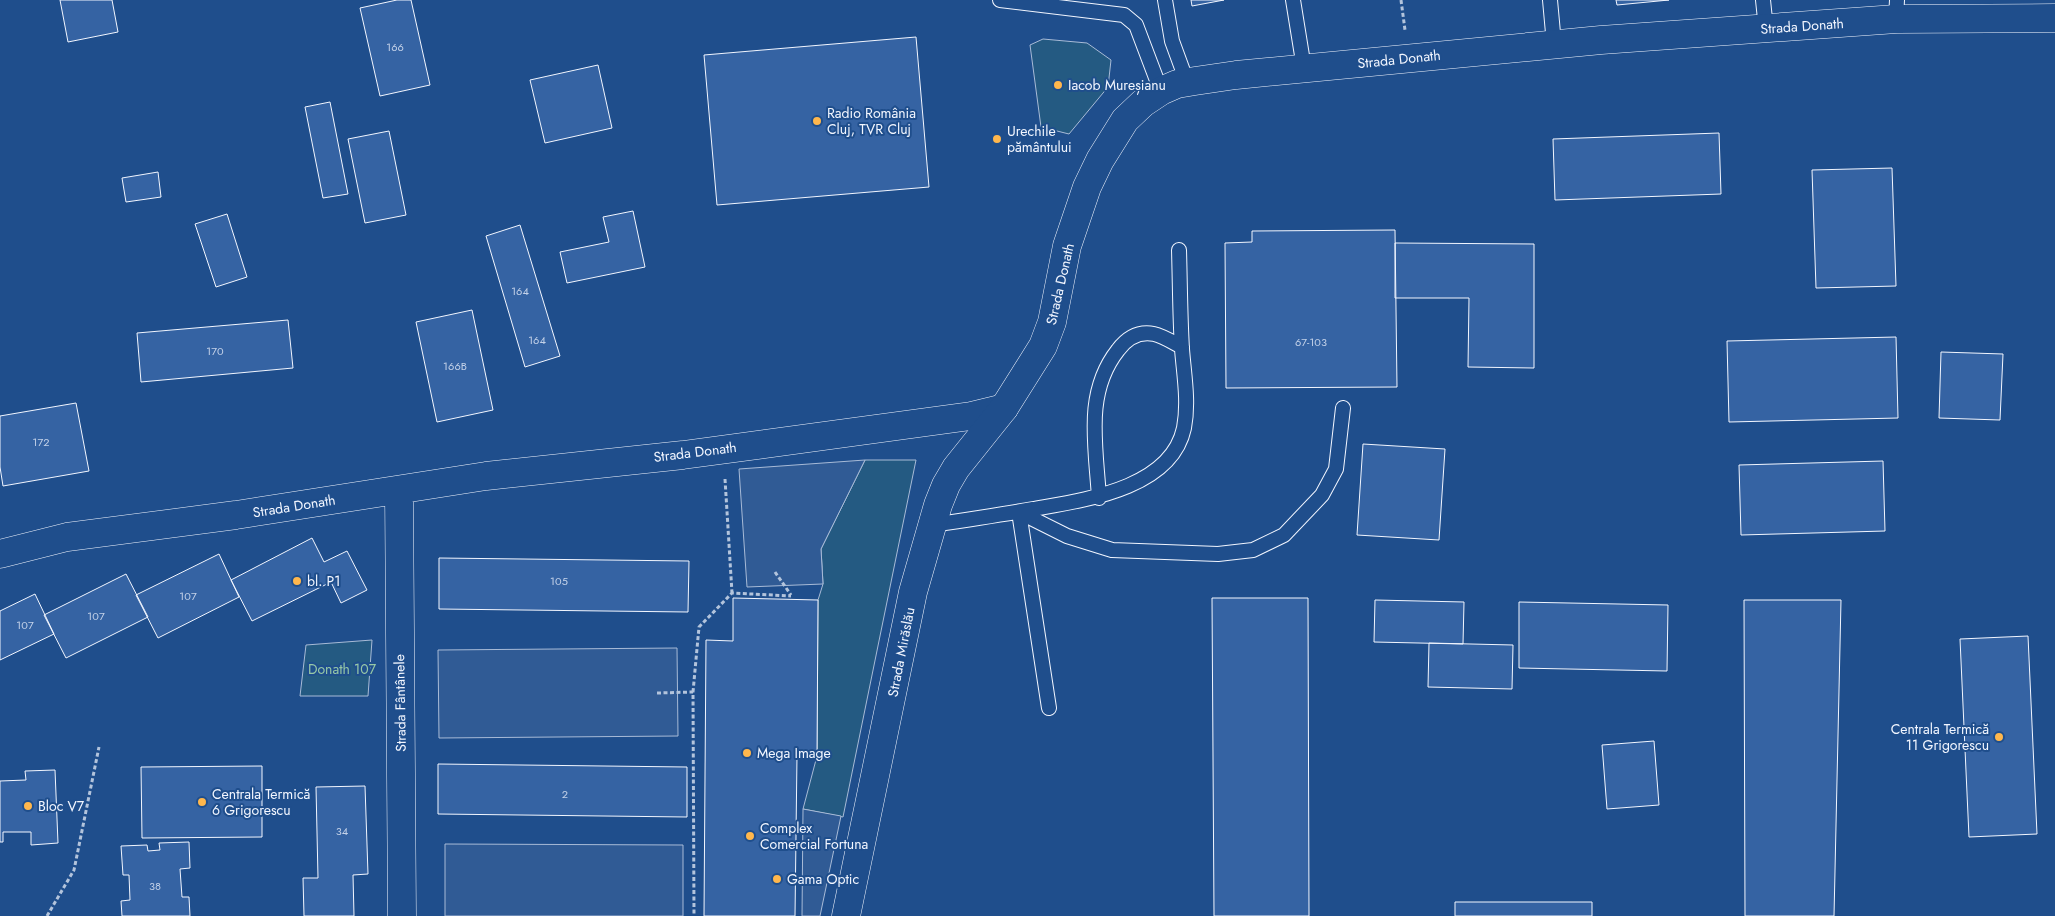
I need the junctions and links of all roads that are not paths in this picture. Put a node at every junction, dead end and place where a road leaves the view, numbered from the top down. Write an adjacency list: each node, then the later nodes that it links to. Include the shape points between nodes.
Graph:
1 (1000, 0): 12 (lane, via 1124,15 1136,25)
2 (1165, 0): 11 (lane, via 1172,41)
3 (1293, 0): 10 (lane)
4 (1550, 0): 9 (lane)
5 (1763, 0): 8 (lane)
6 (1897, 10): 7 (main road, Strada Donath); 8 (main road, Strada Donath)
7 (2055, 18)
8 (1766, 28): 9 (main road, Strada Donath)
9 (1554, 44): 10 (main road, Strada Donath)
10 (1304, 68): 11 (main road, Strada Donath)
11 (1187, 82): 12 (main road, Strada Donath)
12 (1161, 91): 15 (main road, Strada Donath, via 1125,120 1100,160 1067,246 1052,322 1043,346)
13 (1179, 250): 14 (lane)
14 (1182, 347): 18 (lane, via 1187,406 1174,454 1144,478); 18 (lane, via 1155,334 1139,334 1124,342 1108,362 1098,386 1094,410)
15 (1004, 408): 17 (main road, Strada Donath, via 971,416 486,476); 20 (main road, Strada Mirăslău, via 956,468)
16 (1343, 408): 19 (lane, via 1336,469 1322,495 1284,535 1253,550 1218,554 1112,550 1067,536)
17 (399, 490): 21 (main road, Strada Donath, via 67,537); 23 (main road, Strada Fântânele)
18 (1099, 498): 19 (lane)
19 (1019, 512): 20 (lane); 22 (lane)
20 (932, 525): 24 (main road, Strada Mirăslău, via 913,592)
21 (0, 554)
22 (1049, 708)
23 (402, 916)
24 (846, 916)

